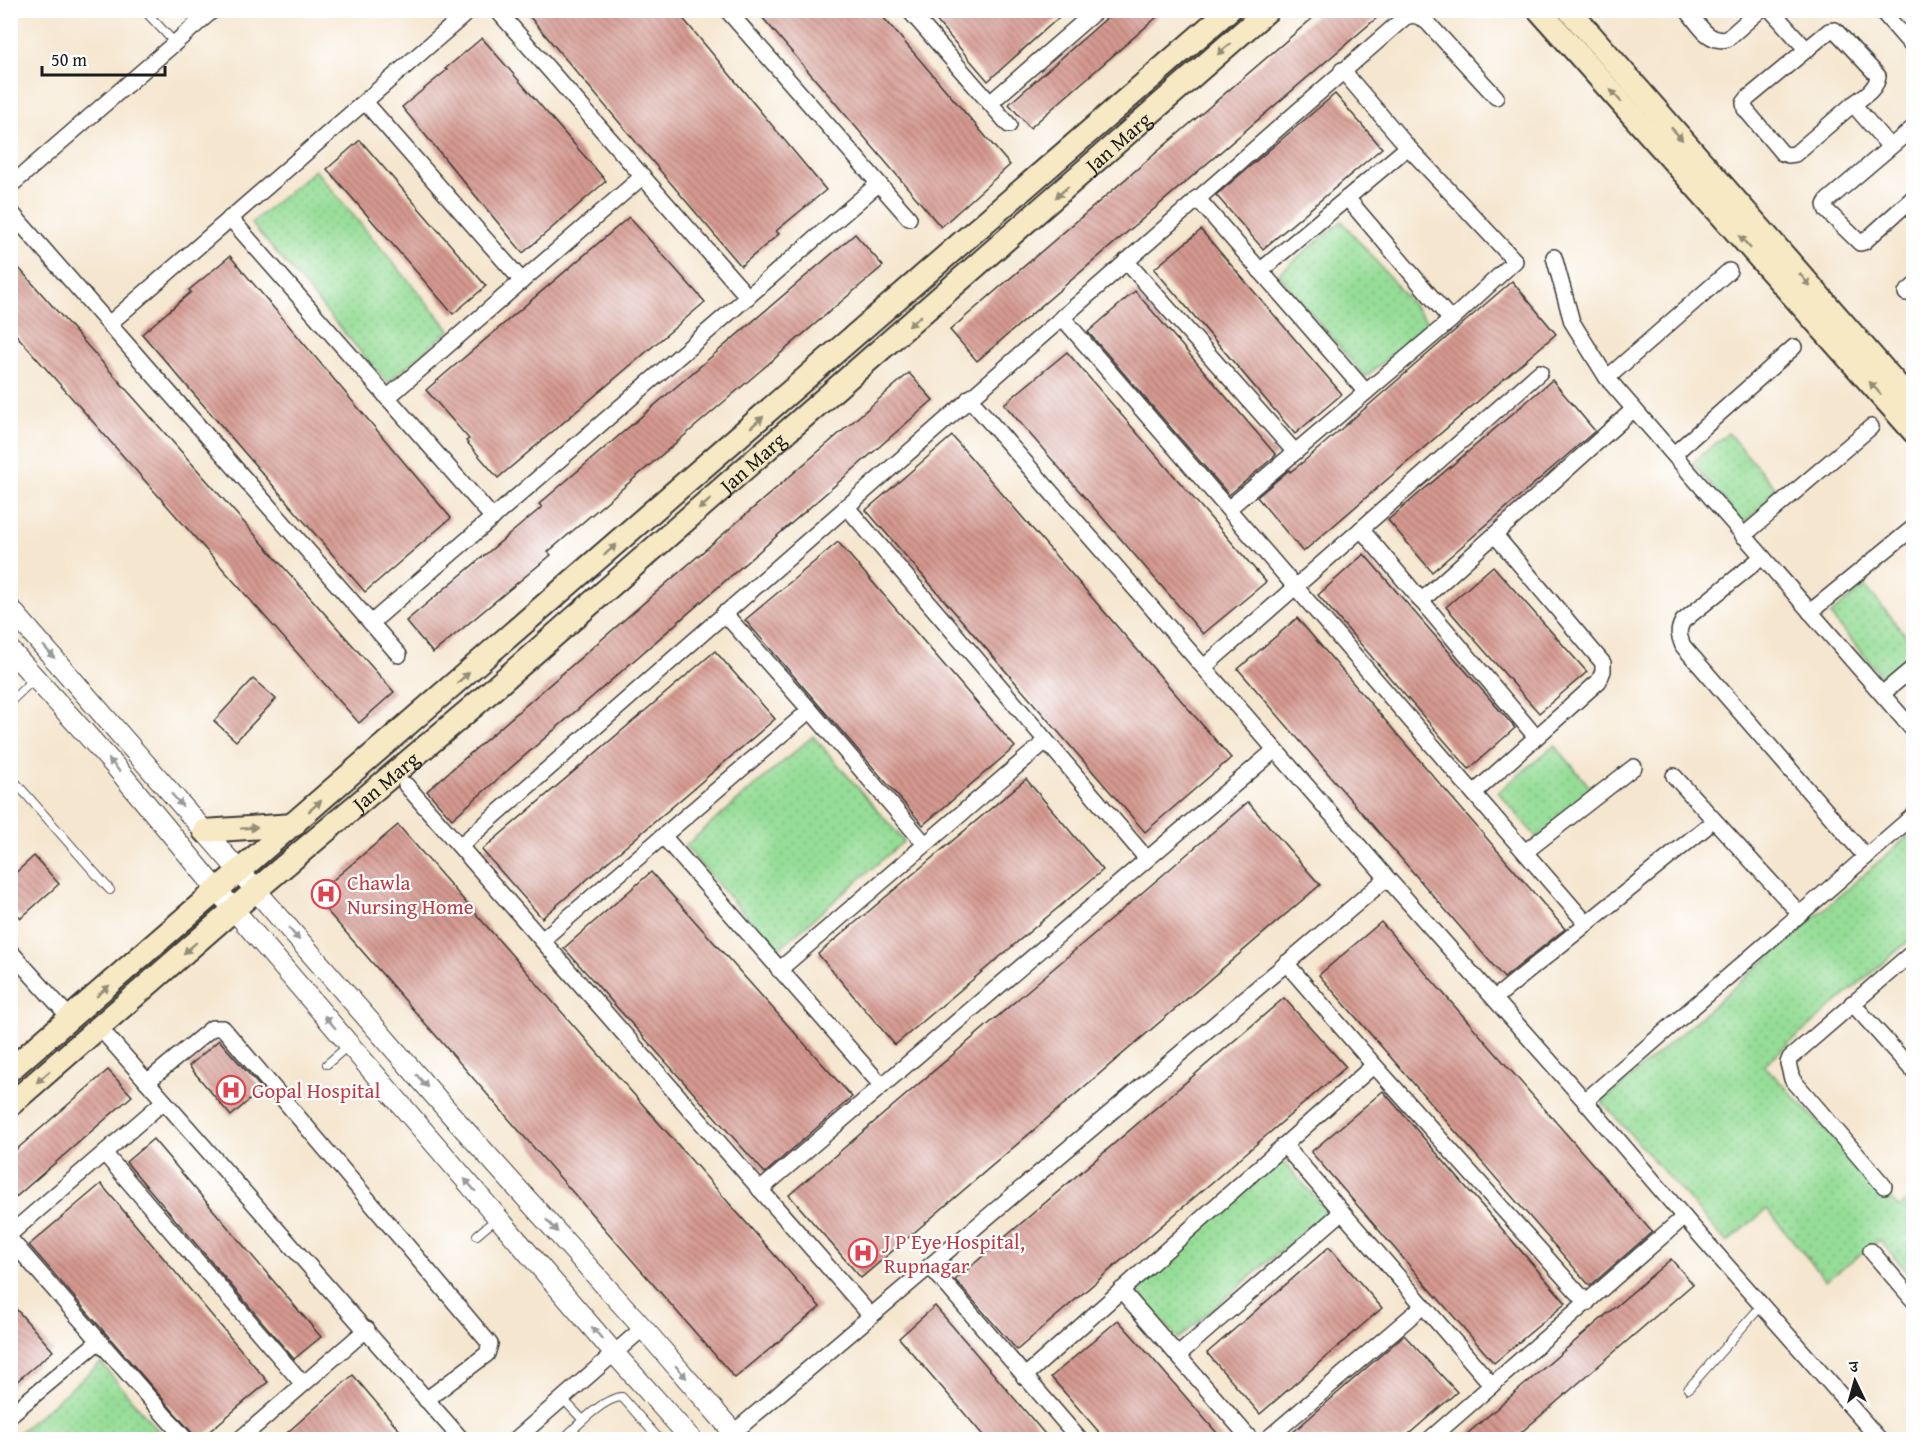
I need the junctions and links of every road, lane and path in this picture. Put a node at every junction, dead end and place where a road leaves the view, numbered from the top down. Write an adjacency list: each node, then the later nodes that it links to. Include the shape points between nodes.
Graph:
1 (144, 10): 16 (lane)
2 (213, 10): 16 (street)
3 (470, 10): 21 (street)
4 (497, 10): 28 (street)
5 (727, 10): 29 (street)
6 (909, 10): 22 (street)
7 (1097, 10): 22 (street)
8 (1230, 10): 90 (main road, one-way to 8)
9 (1268, 10): 102 (main road, Jan Marg, one-way to 102, via 502,681)
10 (1539, 10): 55 (main road, one-way to 10)
11 (1569, 10): 52 (main road, one-way to 52)
12 (1687, 10): 13 (street, via 1711,38 1720,41)
13 (1760, 10)
14 (1771, 10): 18 (street)
15 (1881, 10): 17 (street)
16 (176, 43): 30 (street)
17 (1914, 48)
18 (1807, 50): 23 (street, via 1835,30 1878,76 1874,87); 23 (street, via 1744,103 1782,153 1795,154)
19 (1342, 70): 20 (street, via 1404,18 1419,16); 26 (street); 31 (street)
20 (1496, 97)
21 (365, 102): 35 (street); 41 (street)
22 (990, 103): 24 (street)
23 (1853, 104): 27 (street)
24 (1009, 125)
25 (1914, 127): 27 (street)
26 (1408, 147): 32 (street); 44 (street, via 1515,261)
27 (1890, 147): 33 (street, via 1828,200 1827,211 1860,243)
28 (643, 176): 41 (street); 42 (street)
29 (878, 184): 36 (street); 42 (street)
30 (10, 186)
31 (1197, 198): 38 (street); 39 (street)
32 (1347, 198): 39 (street); 44 (street)
33 (1914, 198)
34 (10, 211): 45 (street)
35 (230, 218): 45 (street); 50 (street)
36 (909, 218)
37 (1554, 258): 48 (street, via 1572,322)
38 (1126, 261): 43 (street); 56 (street)
39 (1260, 271): 49 (street)
40 (1729, 271): 48 (street)
41 (522, 281): 50 (street)
42 (748, 297): 60 (street)
43 (1062, 316): 51 (street); 59 (street)
44 (1451, 320): 49 (street)
45 (109, 324): 71 (street)
46 (1794, 347): 57 (street)
47 (1540, 372): 62 (street)
48 (1607, 378): 53 (street)
49 (1366, 392): 56 (street)
50 (387, 398): 60 (street)
51 (969, 398): 58 (street); 75 (street)
52 (1914, 404)
53 (1634, 409): 57 (street); 63 (street)
54 (1871, 427): 64 (street)
55 (1914, 432)
56 (1295, 452): 59 (street)
57 (1674, 454): 64 (street)
58 (846, 506): 70 (street); 82 (street)
59 (1228, 509): 66 (street)
60 (492, 518): 71 (street)
61 (1914, 527): 69 (street)
62 (1361, 529): 66 (street); 67 (street)
63 (1495, 535): 67 (street); 81 (street, via 1603,663 1599,681)
64 (1743, 536): 65 (street)
65 (1762, 557): 69 (street); 97 (street, via 1683,621 1678,635 1683,646)
66 (1296, 586): 75 (street); 88 (street)
67 (1421, 601): 81 (street)
68 (10, 608): 92 (street, one-way to 92)
69 (1810, 612): 77 (street)
70 (724, 614): 79 (street); 95 (street)
71 (371, 623): 73 (street)
72 (10, 650): 76 (street)
73 (399, 655)
74 (1914, 666): 77 (street)
75 (1204, 667): 83 (street)
76 (35, 678): 78 (lane); 103 (street, one-way to 76, via 115,766)
77 (1882, 694): 80 (street)
78 (10, 702)
79 (810, 710): 93 (street); 94 (street)
80 (1914, 731)
81 (1536, 736): 88 (street)
82 (1046, 741): 94 (street); 98 (street)
83 (1275, 750): 98 (street); 100 (street)
84 (1634, 767): 96 (street)
85 (10, 776): 101 (lane)
86 (1674, 776): 105 (street)
87 (406, 785): 95 (street)
88 (1474, 793): 96 (street)
89 (1914, 815): 97 (street)
90 (294, 825): 92 (main road, one-way to 90); 99 (main road)
91 (1705, 828): 106 (street)
92 (204, 831): 99 (street)
93 (663, 836): 107 (street); 111 (street)
94 (925, 844): 111 (street)
95 (460, 846): 107 (street)
96 (1525, 852): 106 (street)
97 (1866, 857): 105 (street)
98 (1147, 859): 122 (street)
99 (240, 872): 102 (street); 103 (main road)
100 (1387, 878): 110 (street); 112 (street)
101 (110, 890)
102 (255, 890): 104 (main road, Jan Marg); 144 (street, one-way to 144)
103 (218, 891): 104 (street); 114 (main road, one-way to 103)
104 (234, 910): 115 (main road, Jan Marg, one-way to 115); 116 (street, one-way to 104)
105 (1800, 914): 123 (street)
106 (1586, 923): 112 (street)
107 (542, 940): 129 (street)
108 (10, 951): 114 (street)
109 (1914, 951): 113 (street)
110 (1286, 963): 118 (street); 137 (street)
111 (779, 970): 122 (street)
112 (1495, 998): 123 (street)
113 (1852, 1004): 120 (street); 128 (street, via 1790,1058 1788,1071)
114 (71, 1019): 119 (main road)
115 (99, 1028): 121 (street); 125 (main road, Jan Marg, one-way to 125)
116 (349, 1044): 117 (lane); 131 (street, one-way to 116)
117 (327, 1064)
118 (1374, 1065): 126 (street); 140 (street)
119 (10, 1070)
120 (1914, 1071)
121 (147, 1082): 124 (street); 154 (street, via 212,1028 223,1028 490,1344 487,1354)
122 (882, 1086): 129 (street)
123 (1585, 1101): 132 (street)
124 (163, 1102): 127 (street); 145 (street)
125 (10, 1105)
126 (1284, 1144): 130 (street); 138 (street)
127 (104, 1153): 133 (street); 150 (street)
128 (1884, 1186)
129 (760, 1190): 143 (street)
130 (1342, 1212): 142 (street); 148 (street)
131 (498, 1218): 134 (lane); 147 (street, one-way to 131)
132 (1684, 1218): 140 (street); 141 (street)
133 (10, 1234)
134 (477, 1235)
135 (10, 1239): 146 (street)
136 (1871, 1251): 139 (street)
137 (930, 1266): 143 (street); 149 (street)
138 (1121, 1290): 148 (street); 149 (street)
139 (1914, 1301)
140 (1587, 1303): 151 (street)
141 (1762, 1305): 152 (lane); 169 (street)
142 (1423, 1306): 151 (street); 167 (street)
143 (871, 1316): 157 (street)
144 (643, 1328): 147 (street); 157 (street, one-way to 157)
145 (367, 1329): 150 (street); 154 (street)
146 (99, 1341): 155 (street); 158 (street)
147 (614, 1353): 153 (street); 164 (street)
148 (1178, 1355): 166 (street)
149 (1024, 1377): 165 (street)
150 (303, 1384): 159 (street)
151 (1492, 1385): 168 (street)
152 (1688, 1389)
153 (562, 1398): 156 (lane); 161 (street)
154 (426, 1400): 160 (street)
155 (10, 1415)
156 (583, 1420): 162 (lane); 163 (lane, via 615,1397 622,1397)
157 (736, 1436)
158 (186, 1440)
159 (239, 1440)
160 (462, 1440)
161 (515, 1440)
162 (562, 1440)
163 (660, 1440)
164 (692, 1440)
165 (1080, 1440)
166 (1251, 1440)
167 (1266, 1440)
168 (1429, 1440)
169 (1880, 1440)

